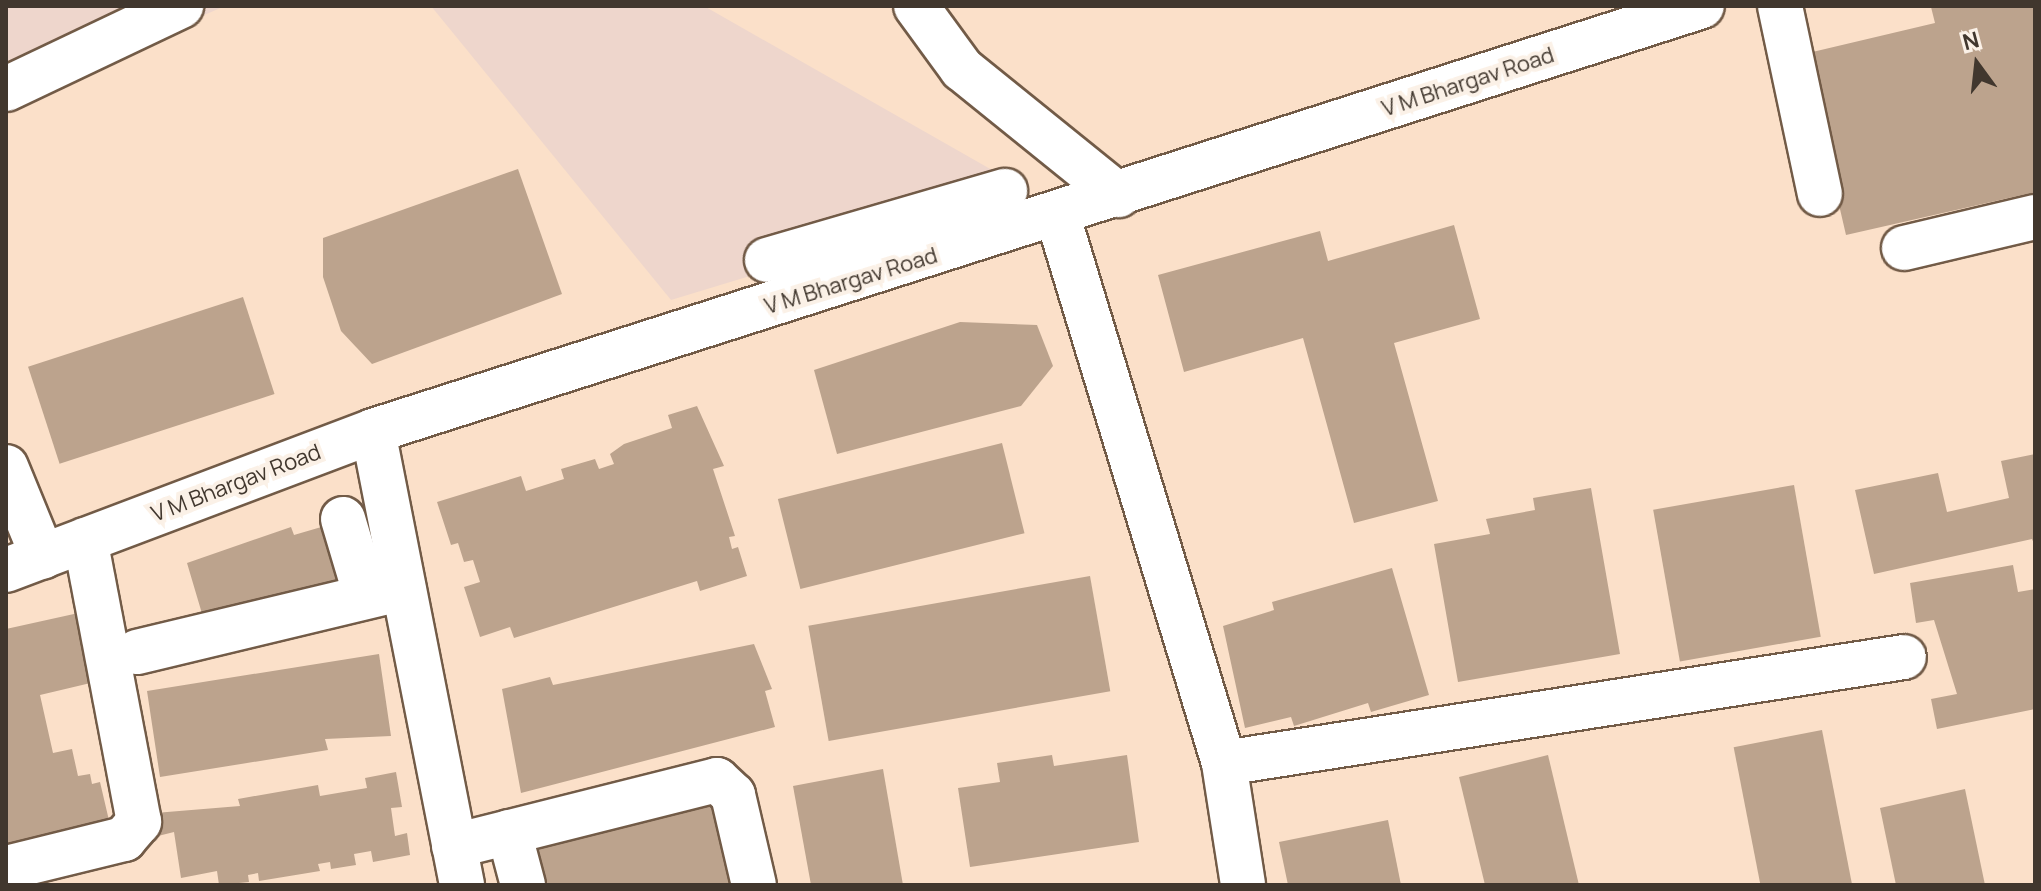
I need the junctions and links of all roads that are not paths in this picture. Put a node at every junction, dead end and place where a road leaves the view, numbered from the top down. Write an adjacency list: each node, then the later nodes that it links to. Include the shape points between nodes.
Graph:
1 (181, 6): 6 (street)
2 (916, 6): 9 (street, via 962,69)
3 (1702, 6): 5 (street, V M Bhargav Road)
4 (1780, 6): 8 (street)
5 (1644, 16): 9 (street, V M Bhargav Road)
6 (6, 89)
7 (1005, 191): 10 (street)
8 (1820, 194)
9 (1118, 195): 11 (street, V M Bhargav Road)
10 (913, 217): 14 (street); 15 (street)
11 (1058, 217): 14 (street, V M Bhargav Road); 24 (street)
12 (2035, 217): 13 (street)
13 (1904, 248)
14 (924, 258): 16 (street, V M Bhargav Road)
15 (767, 260)
16 (373, 431): 19 (street, V M Bhargav Road); 21 (street)
17 (6, 467): 20 (street)
18 (343, 519): 21 (street)
19 (85, 540): 20 (street, V M Bhargav Road); 27 (street, via 139,822 124,839)
20 (24, 563)
21 (385, 592): 22 (street); 26 (street)
22 (137, 652)
23 (1904, 657): 24 (street)
24 (1224, 763): 30 (street)
25 (509, 832): 26 (street); 28 (street); 29 (street, via 717,780 733,795)
26 (458, 866)
27 (6, 868)
28 (523, 885)
29 (754, 885)
30 (1243, 885)

